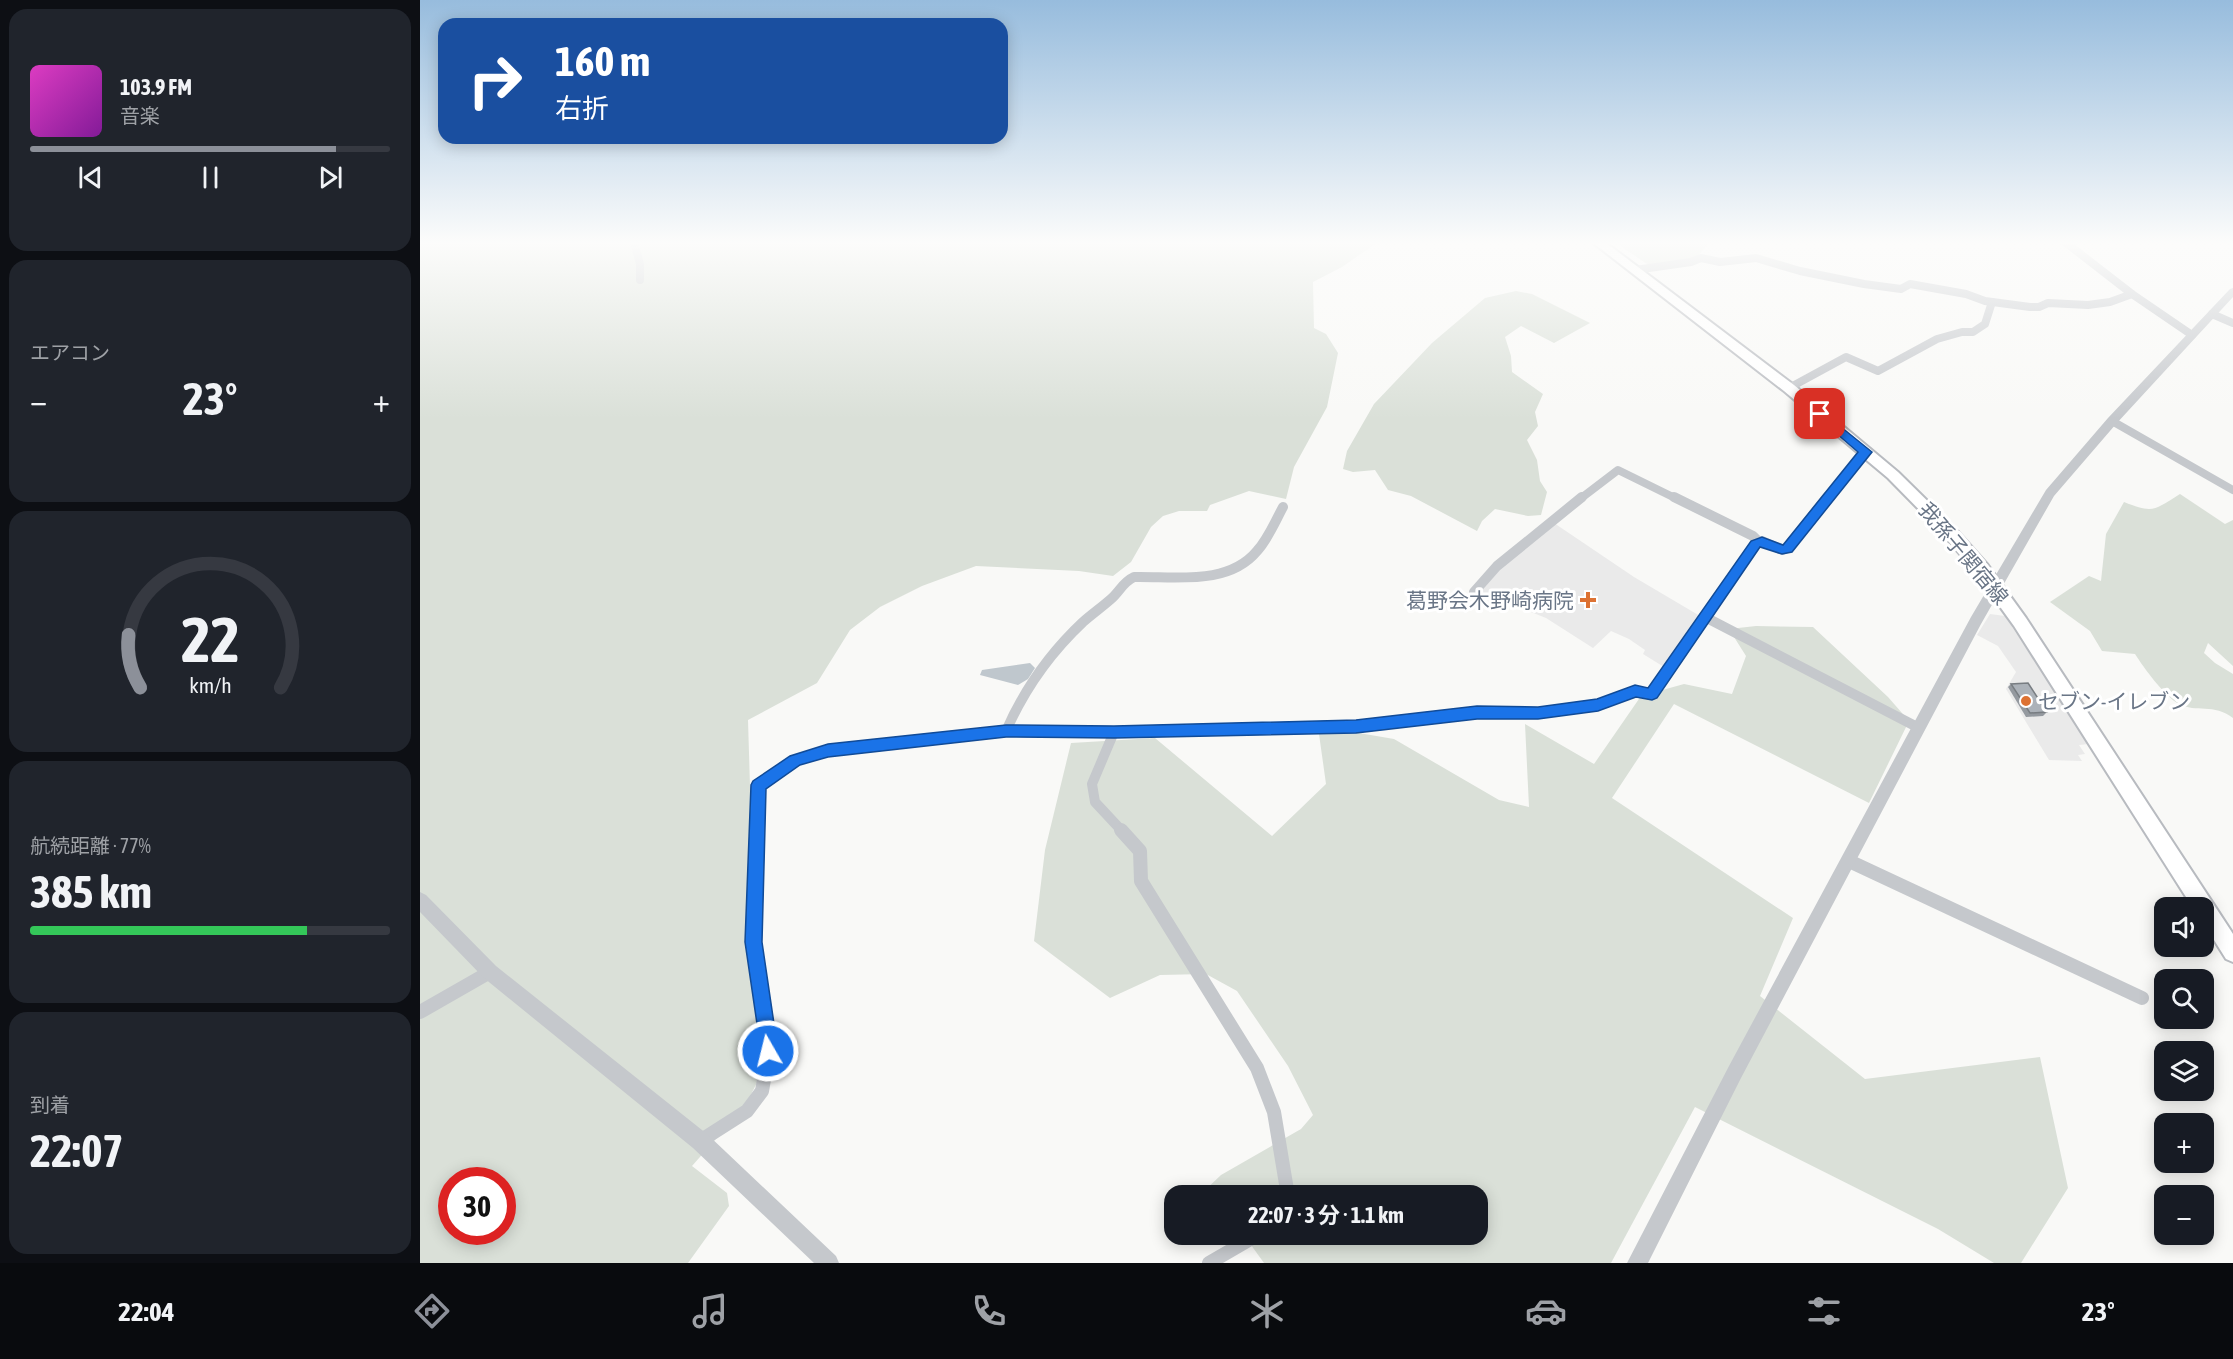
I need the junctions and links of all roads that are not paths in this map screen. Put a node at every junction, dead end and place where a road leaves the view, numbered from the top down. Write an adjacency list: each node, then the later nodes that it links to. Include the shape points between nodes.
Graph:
1 (1675, 301): 10 (main road, 我孫子関宿線)
2 (1987, 301): 6 (street)
3 (2113, 301): 6 (street, via 2088,305 2049,303 2039,307)
4 (2142, 301): 9 (street)
5 (2224, 301): 7 (street)
6 (1992, 302): 10 (street, via 1984,324 1973,332 1962,331 1940,339 1878,371 1846,357)
7 (2212, 314): 8 (street); 9 (street)
8 (2233, 324)
9 (2192, 335): 11 (street)
10 (1789, 388): 12 (main road, 我孫子関宿線)
11 (2112, 422): 13 (street); 16 (street, via 2050,493)
12 (1866, 452): 15 (street, via 1787,548 1782,550); 16 (main road, 我孫子関宿線, via 1934,514)
13 (2233, 490)
14 (1283, 507): 20 (street, via 1258,554 1228,572 1215,576 1134,577 1125,581 1120,591 1060,646 1023,697)
15 (1759, 542): 17 (street, via 1618,470 1500,563 1477,584); 18 (street)
16 (1996, 587): 19 (street); 24 (main road, 我孫子関宿線)
17 (1474, 592)
18 (1705, 617): 19 (street); 21 (street, via 1652,694 1635,691 1598,705 1538,713 1477,712 1356,726)
19 (1919, 728): 22 (street)
20 (1006, 731): 21 (street); 29 (street, via 828,751 795,760 759,785 754,942 768,1051 762,1091 747,1111)
21 (1114, 732): 30 (street, via 1092,784 1095,802 1140,851 1142,881 1257,1068 1274,1112)
22 (1849, 861): 27 (street); 34 (street)
23 (422, 904): 26 (street)
24 (2226, 927): 25 (main road, 我孫子関宿線)
25 (2233, 952)
26 (490, 972): 28 (street); 29 (street)
27 (2142, 998)
28 (420, 1012)
29 (700, 1141): 32 (street)
30 (1286, 1185)
31 (1240, 1245): 33 (street)
32 (829, 1263)
33 (1209, 1263)
34 (1637, 1263)

